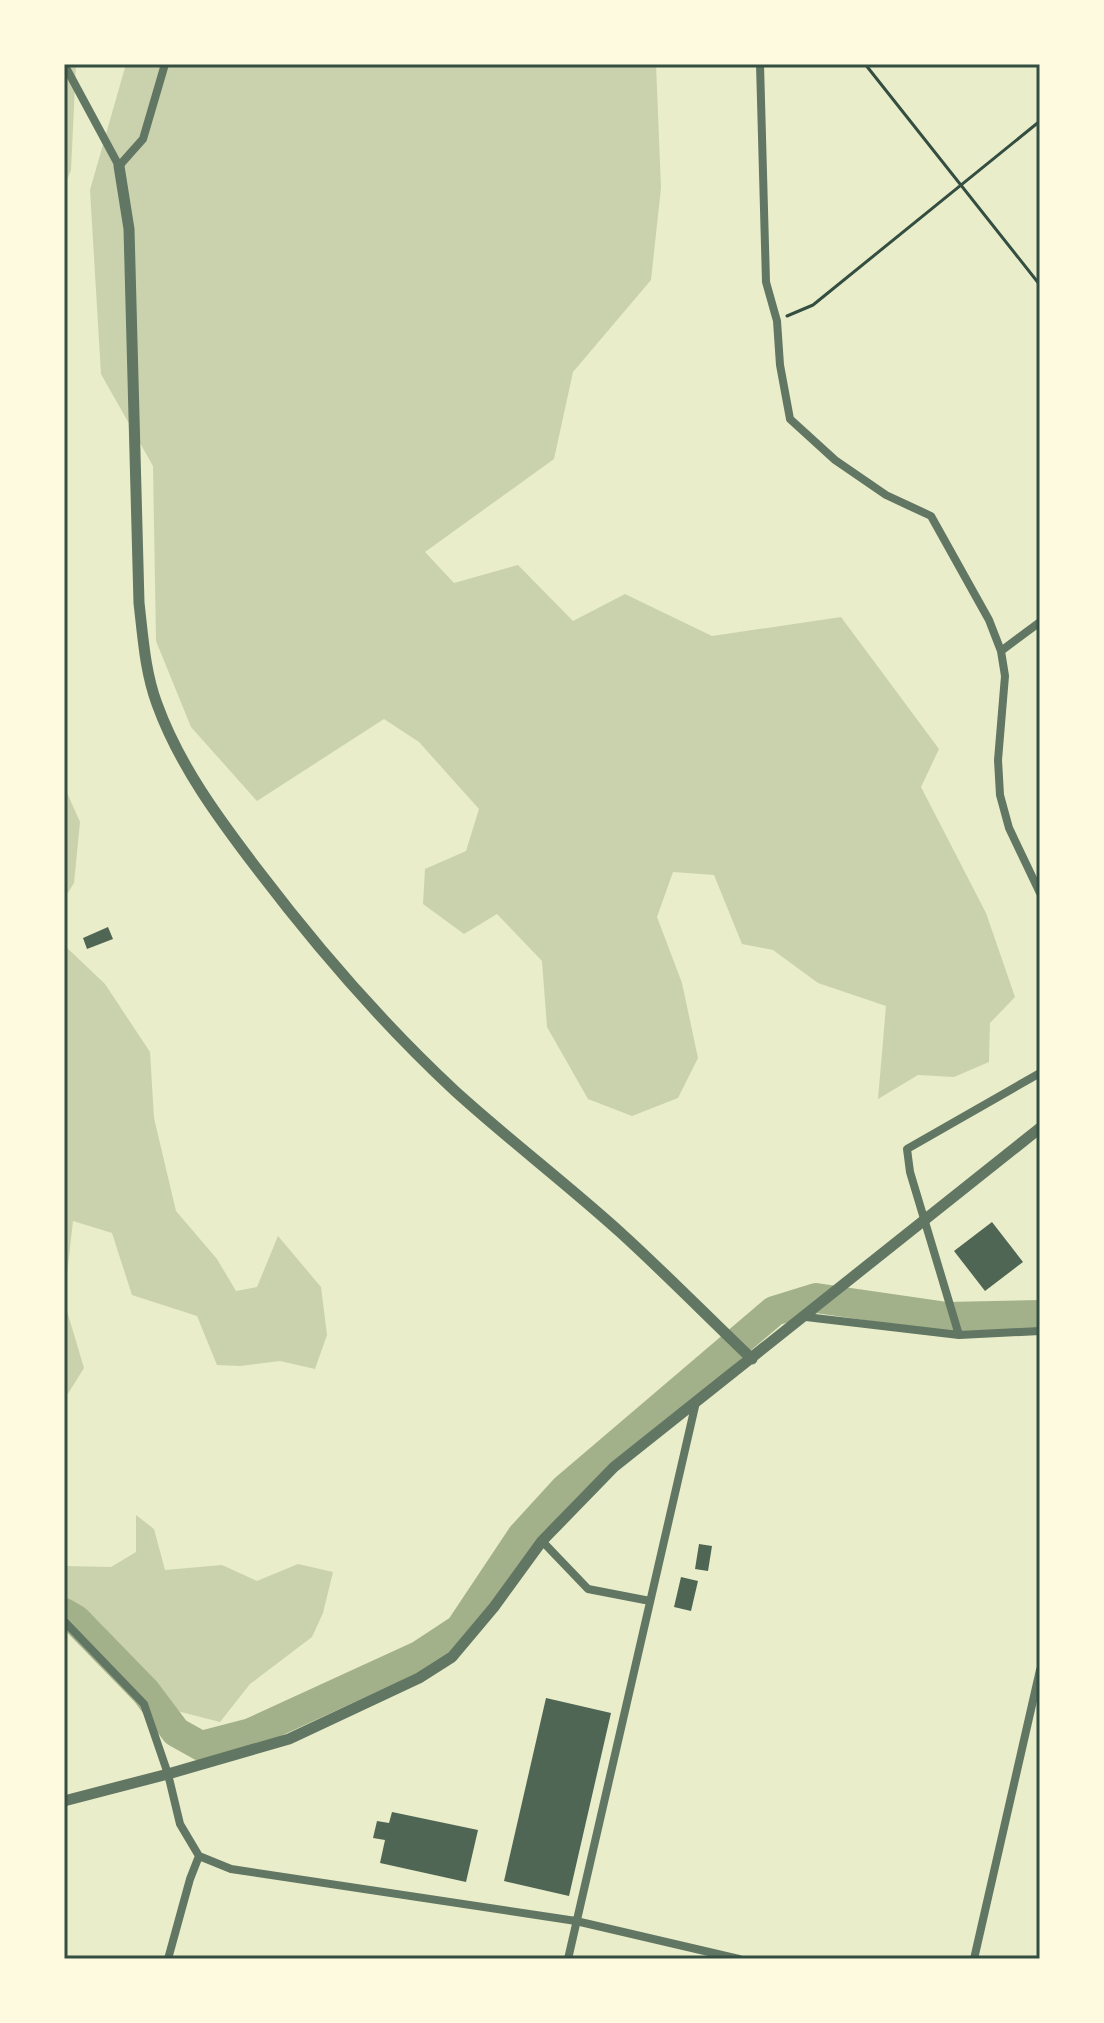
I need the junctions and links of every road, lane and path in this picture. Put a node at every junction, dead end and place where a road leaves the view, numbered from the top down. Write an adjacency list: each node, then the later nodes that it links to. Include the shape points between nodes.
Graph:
1 (64, 64): 6 (street)
2 (165, 64): 6 (street, via 143,139)
3 (760, 64): 9 (street, via 766,282)
4 (865, 64): 7 (path)
5 (1040, 121): 7 (path)
6 (119, 166): 19 (street, via 129,229 139,603 149,674 173,742 240,846 334,968 383,1021 620,1232)
7 (962, 187): 8 (path); 9 (path, via 813,305)
8 (1040, 285)
9 (777, 321): 11 (street, via 790,419 835,460 886,495 931,516)
10 (1040, 622): 11 (street)
11 (1001, 651): 12 (street, via 1005,676 1000,795 1009,828)
12 (1040, 893)
13 (1040, 1073): 15 (street, via 907,1149)
14 (1040, 1128): 15 (street)
15 (925, 1218): 16 (street); 18 (street)
16 (806, 1317): 18 (street); 19 (street)
17 (1040, 1331): 18 (street)
18 (959, 1335)
19 (752, 1359): 20 (street)
20 (697, 1401): 21 (street, via 614,1467); 22 (street)
21 (542, 1541): 22 (street, via 588,1589); 25 (street, via 452,1657 419,1678 289,1739)
22 (650, 1601): 28 (street)
23 (64, 1621): 25 (street, via 144,1704)
24 (1040, 1670): 32 (street)
25 (168, 1774): 26 (street); 27 (street, via 180,1824)
26 (64, 1801)
27 (199, 1856): 28 (street, via 231,1869); 29 (street)
28 (576, 1921): 30 (street); 31 (street)
29 (168, 1959)
30 (568, 1959)
31 (739, 1959)
32 (974, 1959)

